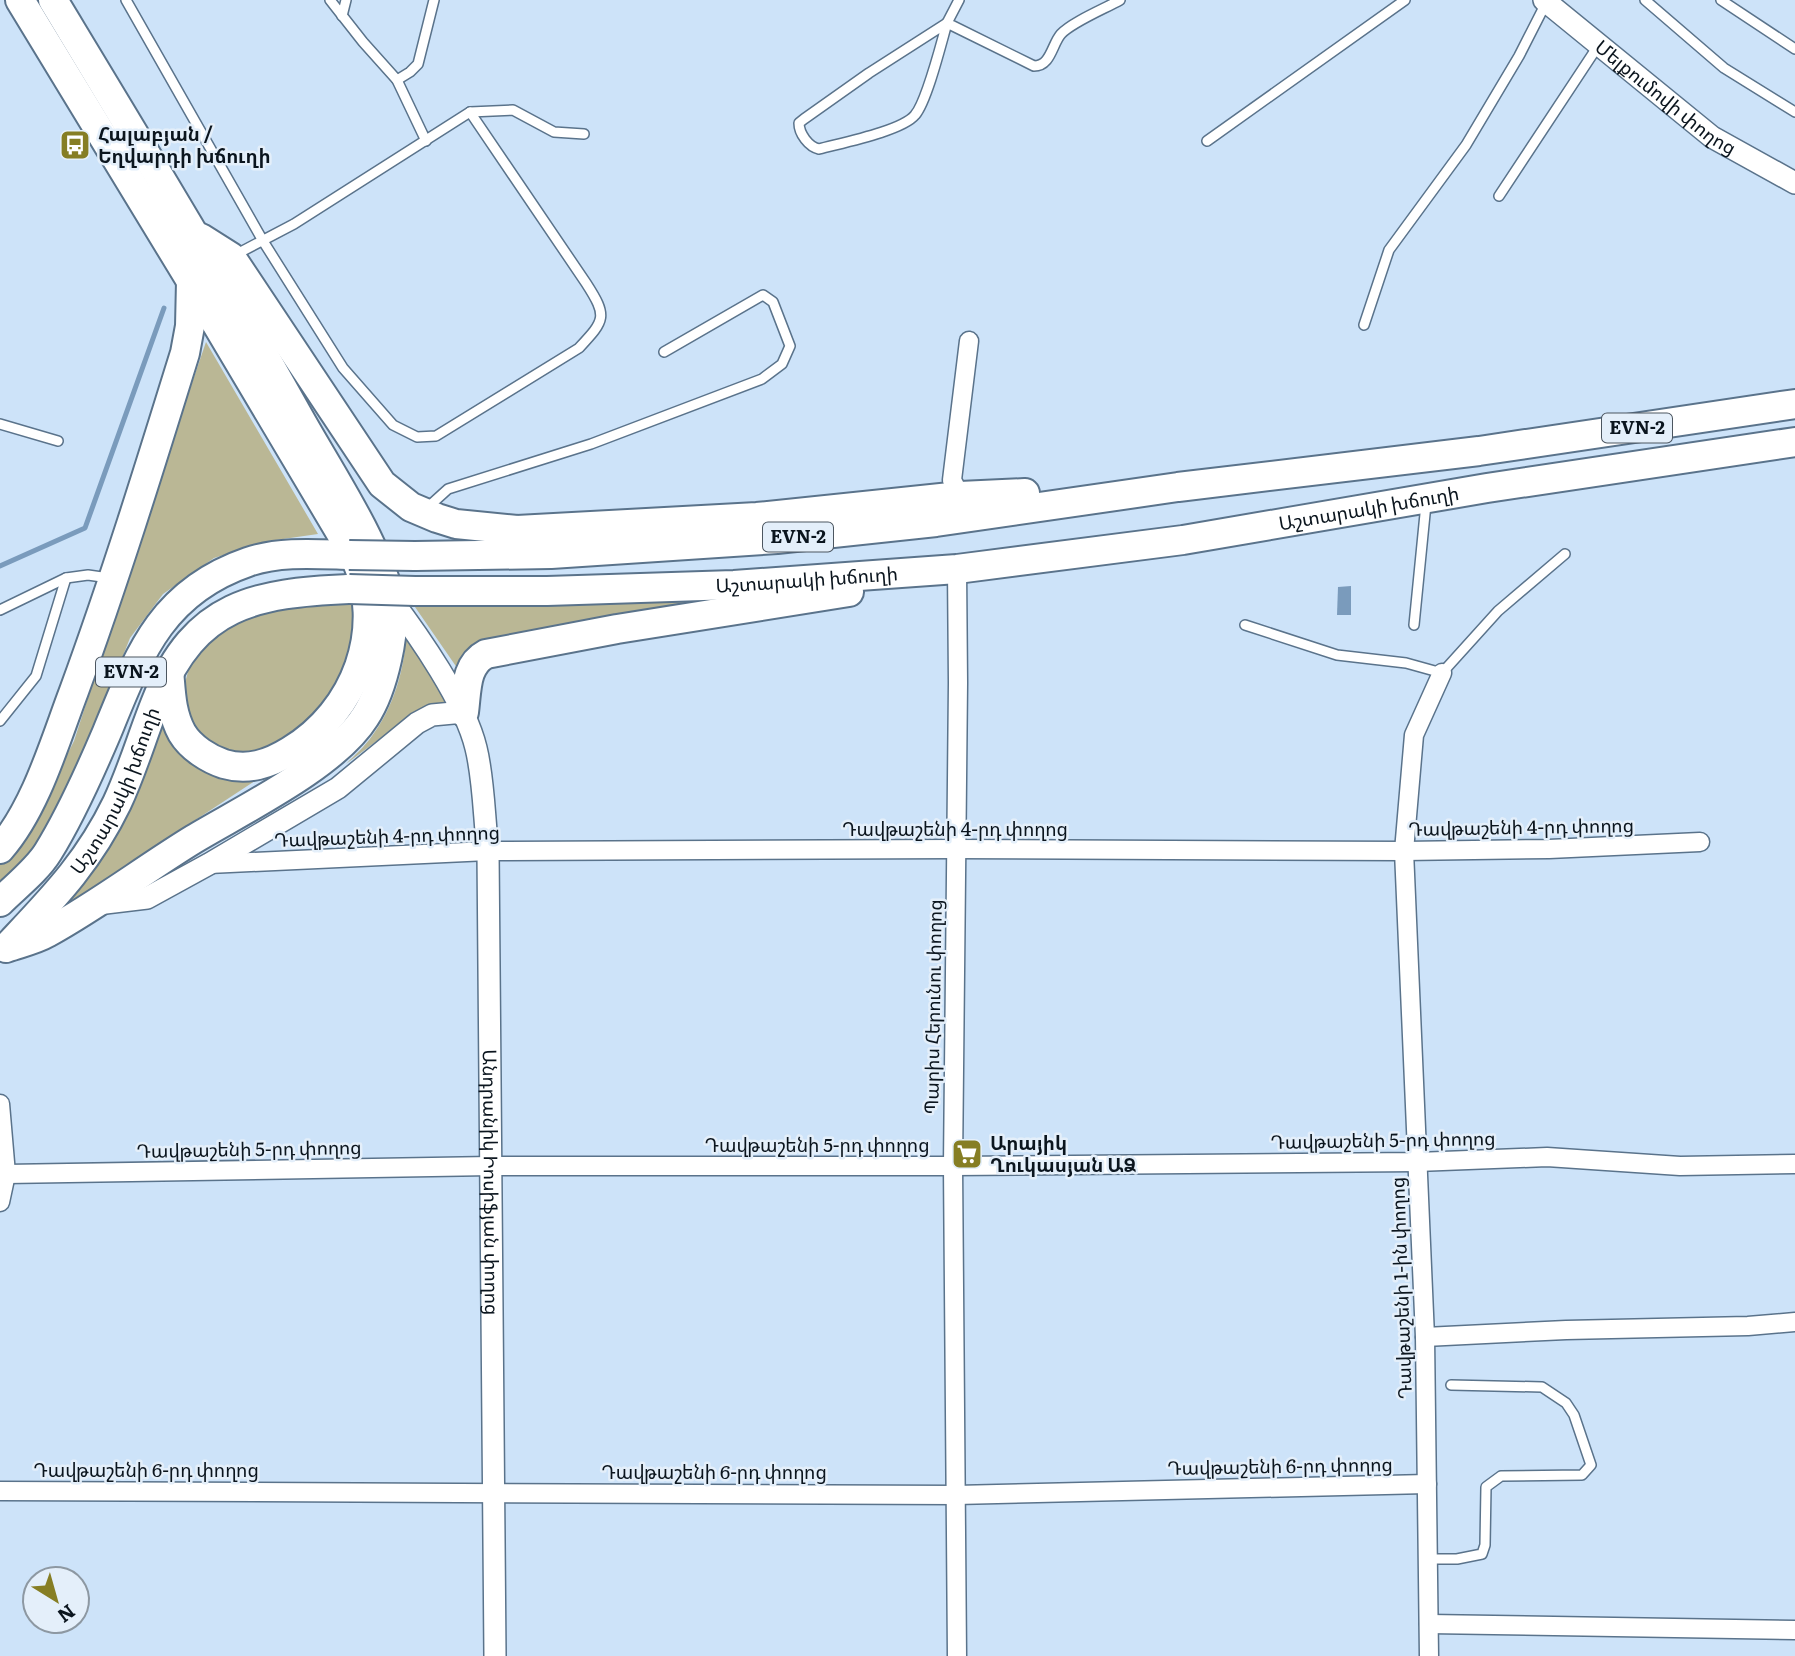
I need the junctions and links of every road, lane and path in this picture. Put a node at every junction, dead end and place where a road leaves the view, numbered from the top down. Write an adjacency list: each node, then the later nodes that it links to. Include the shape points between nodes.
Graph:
1 (20, 0): 25 (main road)
2 (53, 0): 25 (main road)
3 (126, 0): 26 (lane)
4 (330, 0): 13 (lane)
5 (346, 0): 13 (lane)
6 (434, 0): 17 (lane, via 418,64)
7 (959, 0): 14 (lane)
8 (1120, 0): 14 (lane, via 1061,33 1040,66)
9 (1405, 0): 22 (lane)
10 (1645, 0): 19 (lane, via 1724,68)
11 (1721, 0): 16 (lane)
12 (1546, 1): 15 (street, Մելքումովի փողոց); 28 (lane, via 1466,145 1389,250)
13 (342, 16): 17 (lane)
14 (947, 23): 14 (lane, via 799,123 809,145 819,149 901,125 915,116)
15 (1598, 44): 23 (street, Մելքումովի փողոց, via 1712,137); 24 (lane)
16 (1795, 49)
17 (397, 80): 21 (lane)
18 (470, 112): 20 (lane, via 513,110 554,132); 21 (lane); 26 (lane, via 599,303 602,316 598,328 579,348 436,436 417,437 393,425 343,368)
19 (1795, 112)
20 (584, 134)
21 (426, 141): 26 (lane)
22 (1207, 141)
23 (1795, 183)
24 (1499, 196)
25 (183, 242): 27 (main road); 27 (main road)
26 (263, 242): 27 (lane)
27 (212, 268): 40 (main road, via 383,484); 42 (main road); 45 (main road, via 190,326); 46 (main road)
28 (1364, 325)
29 (969, 341): 38 (street, via 952,480)
30 (664, 352): 40 (lane, via 763,295 773,302 790,346 782,364 762,379 591,444 448,489)
31 (1795, 404): 35 (main road, Աշտարակի խճուղի / EVN-2)
32 (0, 424): 33 (lane)
33 (58, 441)
34 (1795, 442): 37 (main road, Աշտարակի խճուղի / EVN-2)
35 (1479, 451): 36 (main road, Աշտարակի խճուղի / EVN-2); 37 (main road)
36 (1178, 487): 38 (main road); 42 (main road, Աշտարակի խճուղի / EVN-2, bridge, via 936,522 777,539 551,554)
37 (1487, 488): 39 (main road, Աշտարակի խճուղի / EVN-2)
38 (960, 496): 40 (main road, via 757,517 517,530 456,524)
39 (1426, 498): 43 (main road, Աշտարակի խճուղի / EVN-2, via 1183,540); 49 (lane)
40 (422, 512)
41 (1565, 554): 51 (lane, via 1498,611)
42 (352, 556): 46 (street, Անդրանիկ Իոսիֆյան փողոց); 50 (main road, via 365,579 369,601 363,650 351,688 328,721 283,756 263,765 238,768 209,759 183,734 172,706); 60 (main road, Աշտարակի խճուղի / EVN-2, via 291,554 249,561 212,578 183,600 144,646 93,765 47,855)
43 (944, 570): 46 (main road, Աշտարակի խճուղի / EVN-2, via 734,585); 52 (main road, via 836,596 486,653 470,669); 56 (street, Պարիս Հերունու փողոց, via 958,683)
44 (66, 578): 45 (lane); 47 (lane); 53 (lane, via 36,676)
45 (115, 579): 55 (main road, via 52,750 28,805)
46 (403, 595): 50 (main road, Աշտարակի խճուղի / EVN-2, bridge, via 349,589 274,595 235,607 188,643); 52 (street, Անդրանիկ Իոսիֆյան փողոց); 61 (main road, via 367,715 349,738 314,766)
47 (0, 610)
48 (1245, 625): 51 (lane, via 1337,655 1406,663)
49 (1414, 625)
50 (169, 670): 62 (main road, Աշտարակի խճուղի / EVN-2, via 118,802 92,849 70,880)
51 (1442, 673): 58 (street, Դավթաշենի 1-ին փողոց, via 1414,735)
52 (464, 712): 57 (street, Անդրանիկ Իոսիֆյան փողոց, via 477,750); 59 (street, via 432,715 417,723 338,788)
53 (0, 720)
54 (1700, 842): 58 (street, Դավթաշենի 4-րդ փողոց)
55 (0, 849)
56 (955, 849): 57 (street, Դավթաշենի 4-րդ փողոց); 58 (street, Դավթաշենի 4-րդ փողոց); 67 (street, Պարիս Հերունու փողոց)
57 (488, 851): 59 (street, Դավթաշենի 4-րդ փողոց); 66 (street, Անդրանիկ Իոսիֆյան փողոց)
58 (1404, 851): 64 (street, Դավթաշենի 1-ին փողոց)
59 (209, 864): 61 (street, via 147,898)
60 (0, 902)
61 (93, 904): 62 (main road, via 45,935)
62 (3, 949)
63 (0, 1104): 68 (street)
64 (1417, 1162): 65 (street, Դավթաշենի 5-րդ փողոց, via 1547,1157 1680,1166); 67 (street, Դավթաշենի 5-րդ փողոց); 71 (street, Դավթաշենի 1-ին փողոց)
65 (1795, 1164)
66 (491, 1166): 67 (street, Դավթաշենի 5-րդ փողոց); 68 (street, Դավթաշենի 5-րդ փողոց); 75 (street, Անդրանիկ Իոսիֆյան փողոց)
67 (953, 1167): 76 (street, Պարիս Հերունու փողոց)
68 (6, 1174): 69 (street)
69 (0, 1202)
70 (1795, 1322): 71 (street)
71 (1425, 1337): 73 (street, Դավթաշենի 1-ին փողոց)
72 (1451, 1385): 77 (lane, via 1542,1387 1566,1403 1574,1415 1591,1465 1582,1475 1501,1476 1486,1487 1482,1554)
73 (1427, 1484): 76 (street, Դավթաշենի 6-րդ փողոց); 77 (street, Դավթաշենի 1-ին փողոց)
74 (0, 1491): 75 (street, Դավթաշենի 6-րդ փողոց)
75 (493, 1491): 76 (street, Դավթաշենի 6-րդ փողոց); 80 (street, Անդրանիկ Իոսիֆյան փողոց)
76 (956, 1495): 81 (street, Պարիս Հերունու փողոց)
77 (1427, 1559): 78 (street, Դավթաշենի 1-ին փողոց)
78 (1429, 1624): 79 (street); 82 (street, Դավթաշենի 1-ին փողոց)
79 (1795, 1630)
80 (495, 1656)
81 (957, 1656)
82 (1429, 1656)

